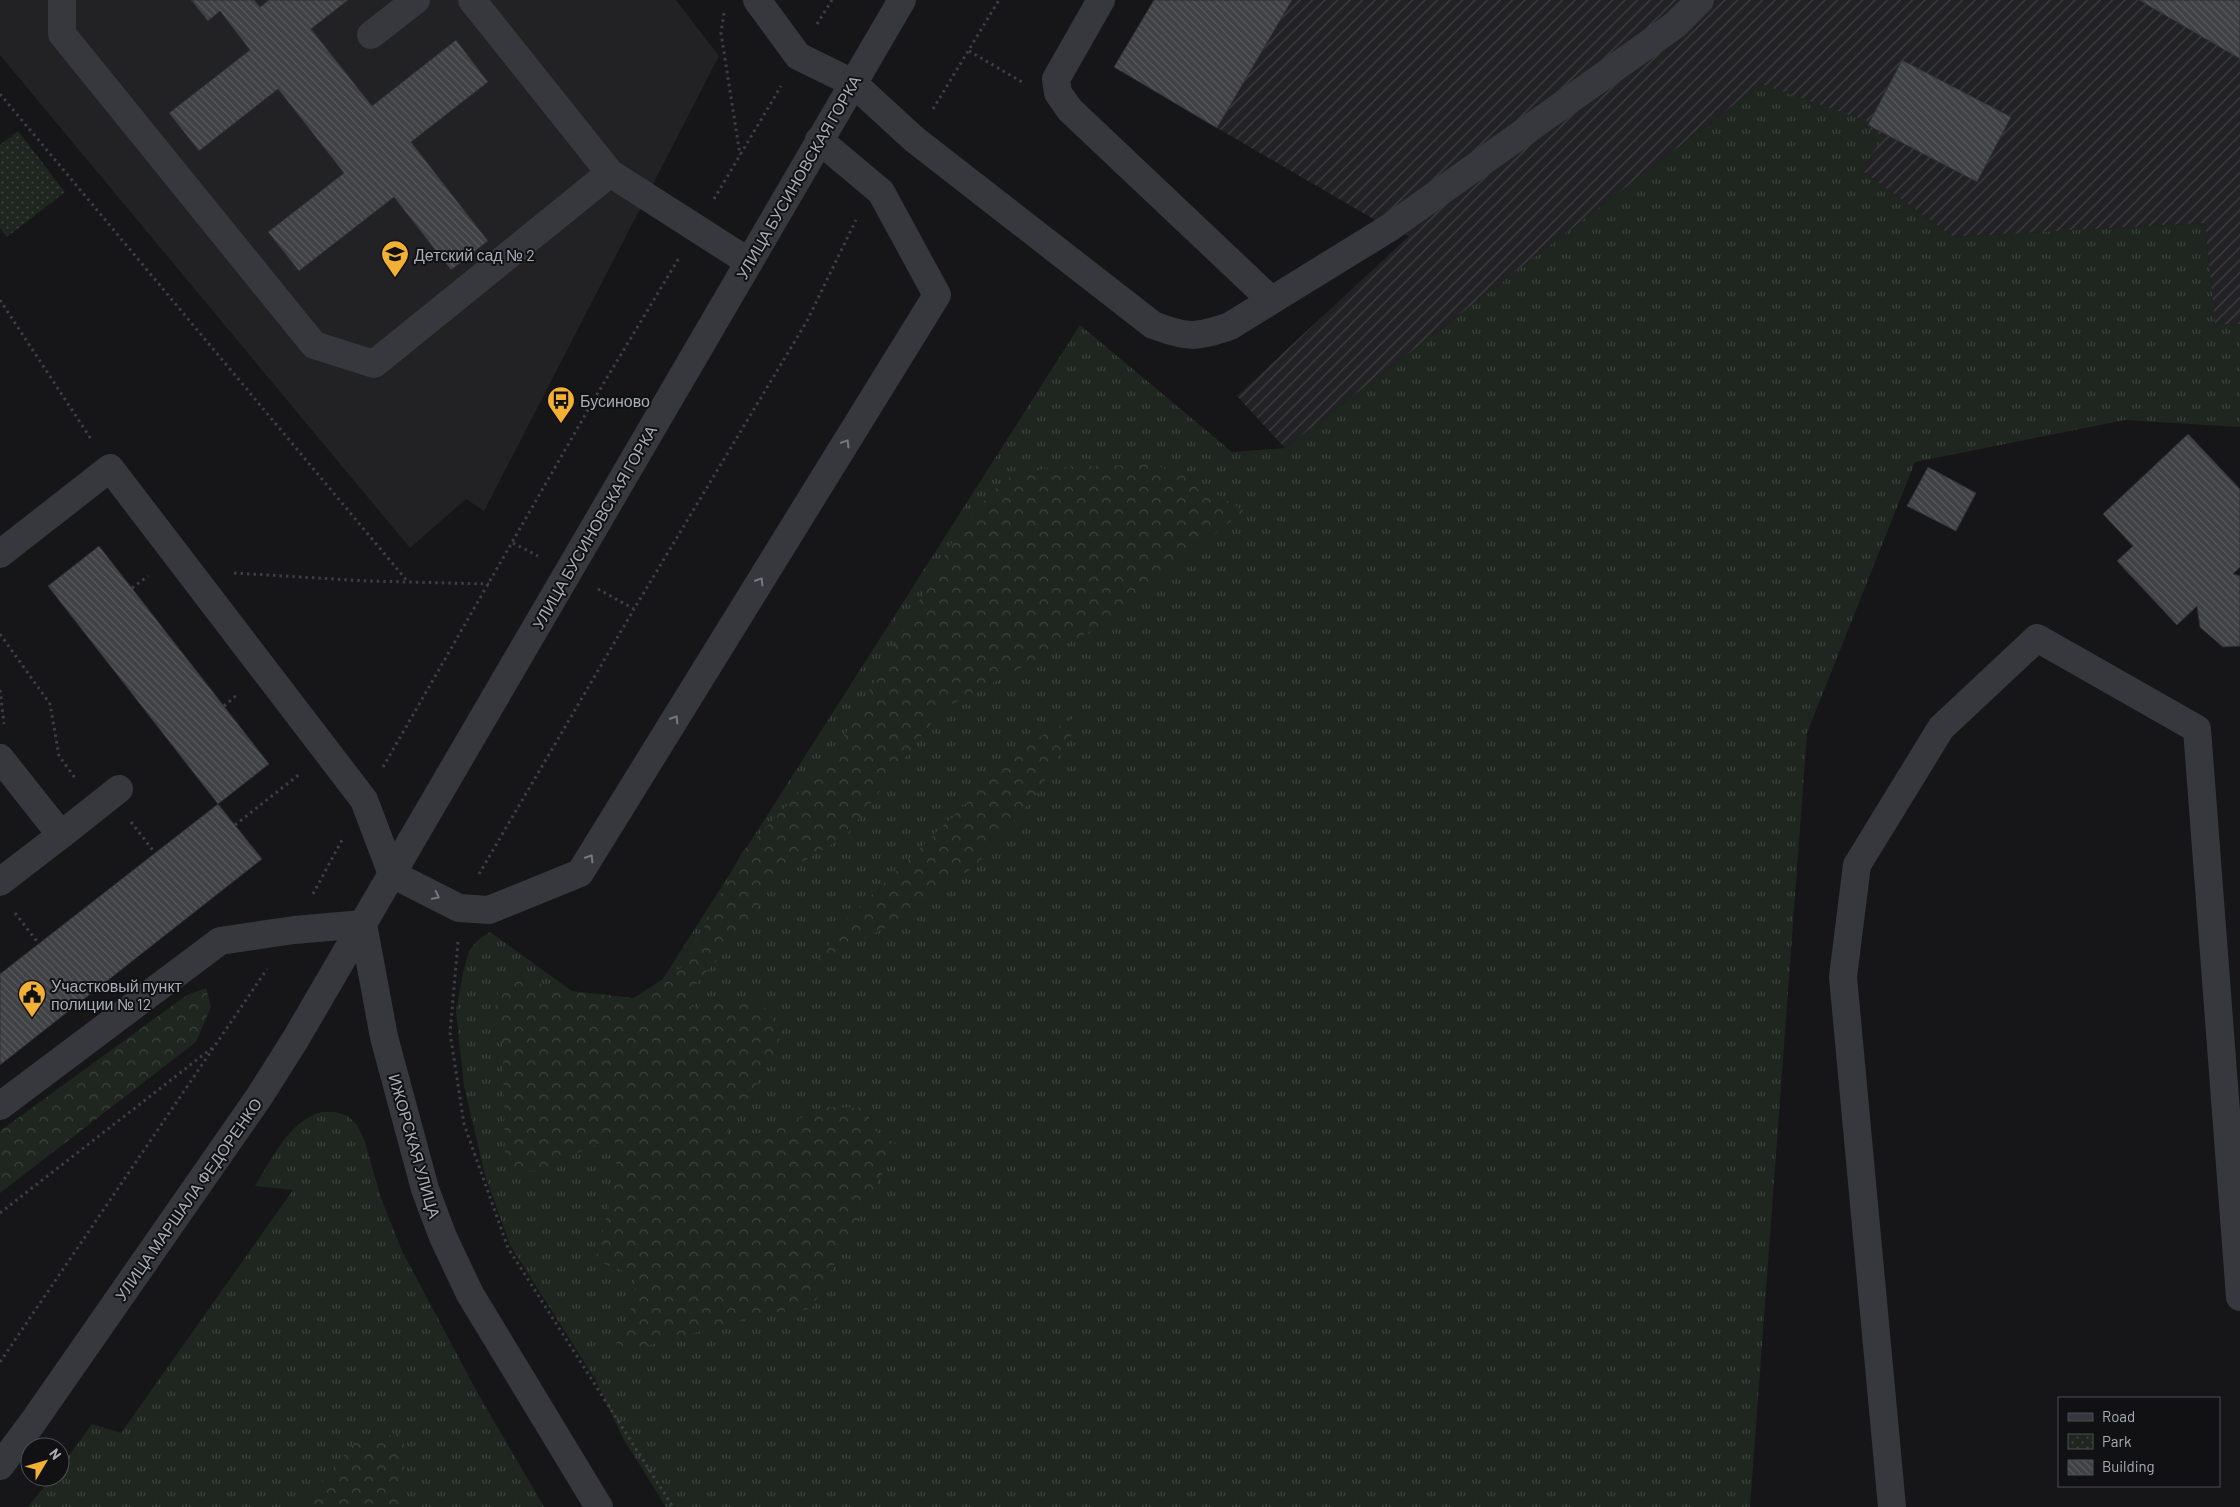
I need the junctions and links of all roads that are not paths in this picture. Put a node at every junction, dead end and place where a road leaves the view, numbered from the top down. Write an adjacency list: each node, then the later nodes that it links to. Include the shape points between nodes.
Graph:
1 (62, 0): 11 (street, via 62,34 314,345 374,364)
2 (416, 0): 8 (street)
3 (472, 0): 11 (street)
4 (756, 0): 9 (street, via 798,56)
5 (902, 0): 9 (street, УЛИЦА БУСИНОВСКАЯ ГОРКА)
6 (1101, 0): 13 (street, via 1056,79 1058,93 1070,110)
7 (1700, 0): 13 (street, via 1675,25 1389,228)
8 (371, 35)
9 (853, 82): 10 (street, УЛИЦА БУСИНОВСКАЯ ГОРКА); 13 (street, via 914,139 1153,325 1178,335 1204,335 1230,326)
10 (820, 140): 12 (street, УЛИЦА БУСИНОВСКАЯ ГОРКА); 18 (street, one-way to 10, via 459,908 489,910 580,873 936,296 881,192)
11 (610, 173): 12 (street)
12 (749, 262): 18 (street, УЛИЦА БУСИНОВСКАЯ ГОРКА)
13 (1271, 300)
14 (0, 554): 18 (street, via 110,468 364,800)
15 (0, 758): 17 (street)
16 (119, 789): 17 (street)
17 (61, 835): 19 (street)
18 (392, 874): 20 (street, УЛИЦА БУСИНОВСКАЯ ГОРКА)
19 (0, 882)
20 (363, 924): 21 (street, via 220,940); 23 (street, УЛИЦА МАРШАЛА ФЕДОРЕНКО, via 259,1096); 24 (street, ИЖОРСКАЯ УЛИЦА, via 384,1037 425,1190 443,1237 475,1301)
21 (0, 1106)
22 (2240, 1297): 25 (street, via 2197,729 2036,638 1941,728 1857,865 1843,977)
23 (0, 1466)
24 (599, 1507)
25 (1892, 1507)

